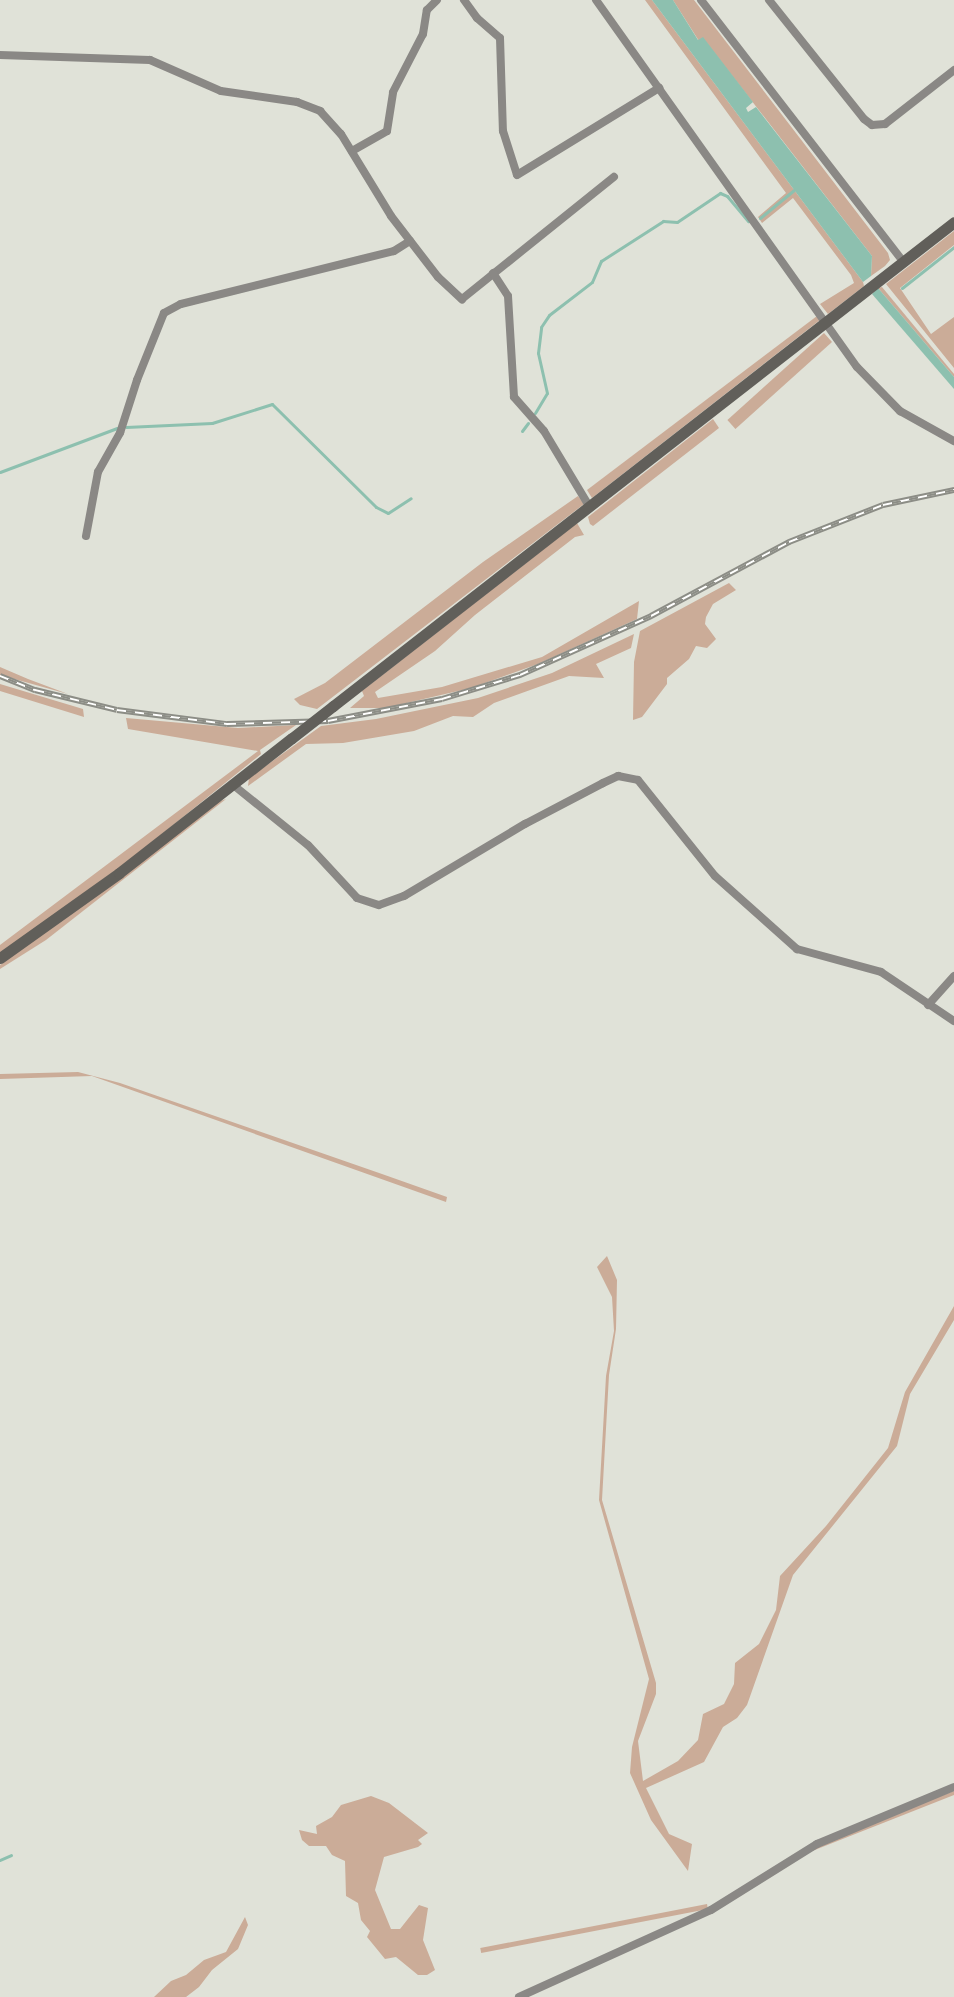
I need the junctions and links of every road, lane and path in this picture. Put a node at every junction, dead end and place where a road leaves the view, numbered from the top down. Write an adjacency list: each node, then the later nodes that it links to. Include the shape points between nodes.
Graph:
1 (437, 0): 9 (street, via 427,10 423,34 393,92 387,131)
2 (464, 0): 8 (street, via 500,38 503,131 517,175)
3 (596, 0): 8 (street)
4 (701, 0): 13 (street)
5 (769, 0): 7 (street, via 872,125 885,124)
6 (0, 55): 9 (street, via 150,60 221,91 308,106 330,121)
7 (954, 70)
8 (659, 88): 15 (street)
9 (352, 151): 12 (street)
10 (614, 177): 14 (street)
11 (954, 222): 13 (main road)
12 (410, 241): 14 (street, via 462,299); 18 (street, via 394,251 181,304 164,313 120,433 98,472)
13 (903, 261): 15 (main road)
14 (493, 273): 17 (street, via 508,296 514,397 544,431)
15 (825, 320): 16 (street, via 883,396); 17 (main road)
16 (954, 441)
17 (589, 506): 19 (main road, bridge)
18 (86, 536)
19 (232, 784): 20 (main road); 22 (street, via 308,845 357,898 379,905 404,896 603,783 628,777 646,786 715,876 797,949 869,967)
20 (0, 958)
21 (954, 976): 22 (street)
22 (928, 1005): 23 (street)
23 (954, 1021)
24 (954, 1787): 25 (street, via 817,1844 711,1910)
25 (519, 1997)

